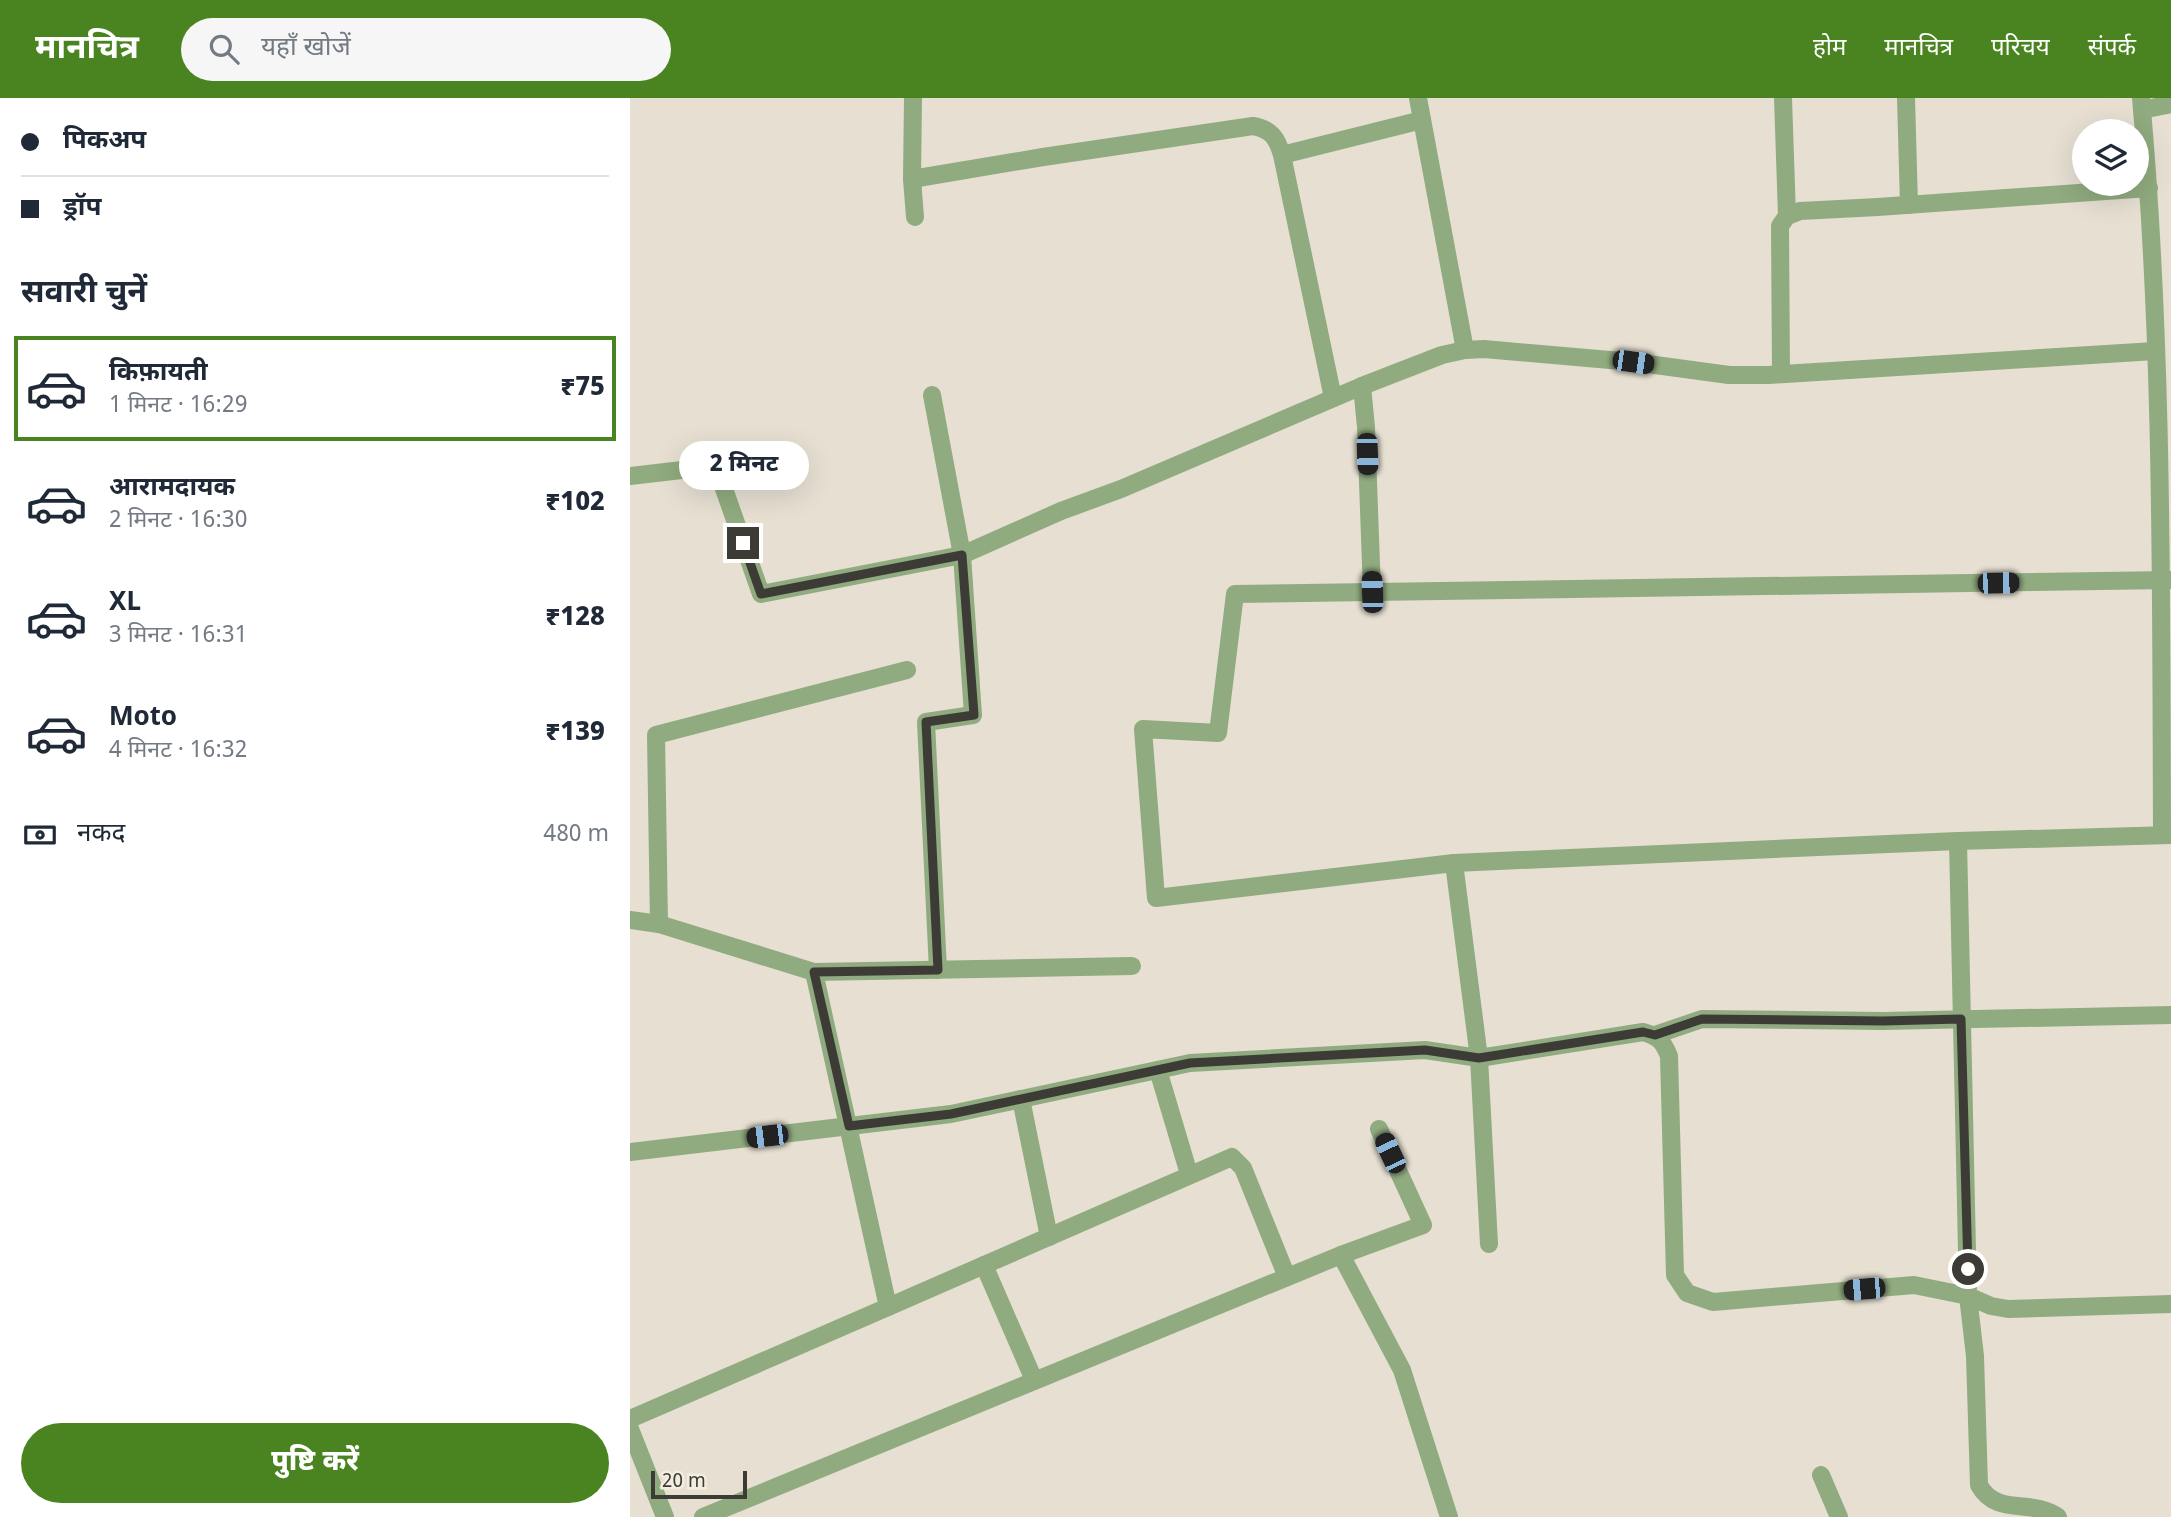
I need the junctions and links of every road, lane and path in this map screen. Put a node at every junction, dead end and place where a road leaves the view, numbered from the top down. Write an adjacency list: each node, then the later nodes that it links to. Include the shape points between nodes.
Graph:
1 (913, 98): 9 (street)
2 (1419, 98): 7 (street)
3 (1783, 98): 13 (street)
4 (1906, 98): 12 (street)
5 (2142, 104): 6 (street)
6 (2171, 104)
7 (1422, 121): 8 (street); 15 (street)
8 (1282, 155): 9 (street, via 1277,139 1265,128 1253,126); 20 (street)
9 (912, 179): 14 (street)
10 (2149, 188): 16 (street)
11 (2072, 193): 12 (street)
12 (1909, 205): 13 (street, via 1800,211)
13 (1787, 216): 17 (street, via 1780,226)
14 (915, 217)
15 (1465, 350): 17 (street, via 1633,362 1729,375); 18 (street)
16 (2155, 351): 17 (street); 21 (street)
17 (1782, 374)
18 (1362, 386): 20 (street); 25 (street)
19 (932, 395): 23 (street)
20 (1332, 398): 23 (street)
21 (2165, 465): 24 (street)
22 (630, 476): 23 (street, via 716,466 761,594)
23 (962, 555): 33 (street, via 974,715 926,722)
24 (2166, 580): 25 (street); 27 (street)
25 (1372, 592): 29 (street, via 1235,594 1218,733 1143,729 1156,898)
26 (907, 670): 31 (street, via 656,735)
27 (2166, 835): 28 (street)
28 (1958, 841): 29 (street); 36 (street)
29 (1454, 863): 38 (street)
30 (630, 920): 31 (street)
31 (659, 924): 34 (street)
32 (1132, 967): 33 (street)
33 (938, 970): 34 (street)
34 (814, 972): 41 (street)
35 (2171, 1015): 36 (street)
36 (1961, 1019): 37 (street, via 1702,1019); 50 (street)
37 (1655, 1035): 38 (street, via 1643,1032); 50 (street, via 1668,1056 1675,1275 1687,1293 1713,1302 1914,1285)
38 (1479, 1058): 39 (street, via 1425,1050 1190,1063); 46 (street)
39 (1158, 1070): 40 (street); 44 (street)
40 (1021, 1099): 41 (street, via 951,1114); 45 (street)
41 (849, 1126): 43 (street); 52 (street)
42 (1379, 1129): 47 (street, via 1423,1225)
43 (630, 1152)
44 (1189, 1174): 45 (street); 49 (street, via 1232,1157 1243,1168)
45 (1049, 1237): 48 (street)
46 (1489, 1244)
47 (1341, 1255): 49 (street); 59 (street, via 1402,1370)
48 (984, 1265): 52 (street); 53 (street)
49 (1287, 1277): 53 (street)
50 (1968, 1296): 51 (street, via 2008,1309); 61 (street, via 1975,1356 1979,1485 1985,1497 1996,1503 2050,1511)
51 (2171, 1304)
52 (888, 1307): 54 (street)
53 (1034, 1380): 58 (street)
54 (630, 1419)
55 (630, 1429): 57 (street)
56 (1821, 1475): 60 (street)
57 (665, 1517)
58 (703, 1517)
59 (1449, 1517)
60 (1839, 1517)
61 (2058, 1517)

